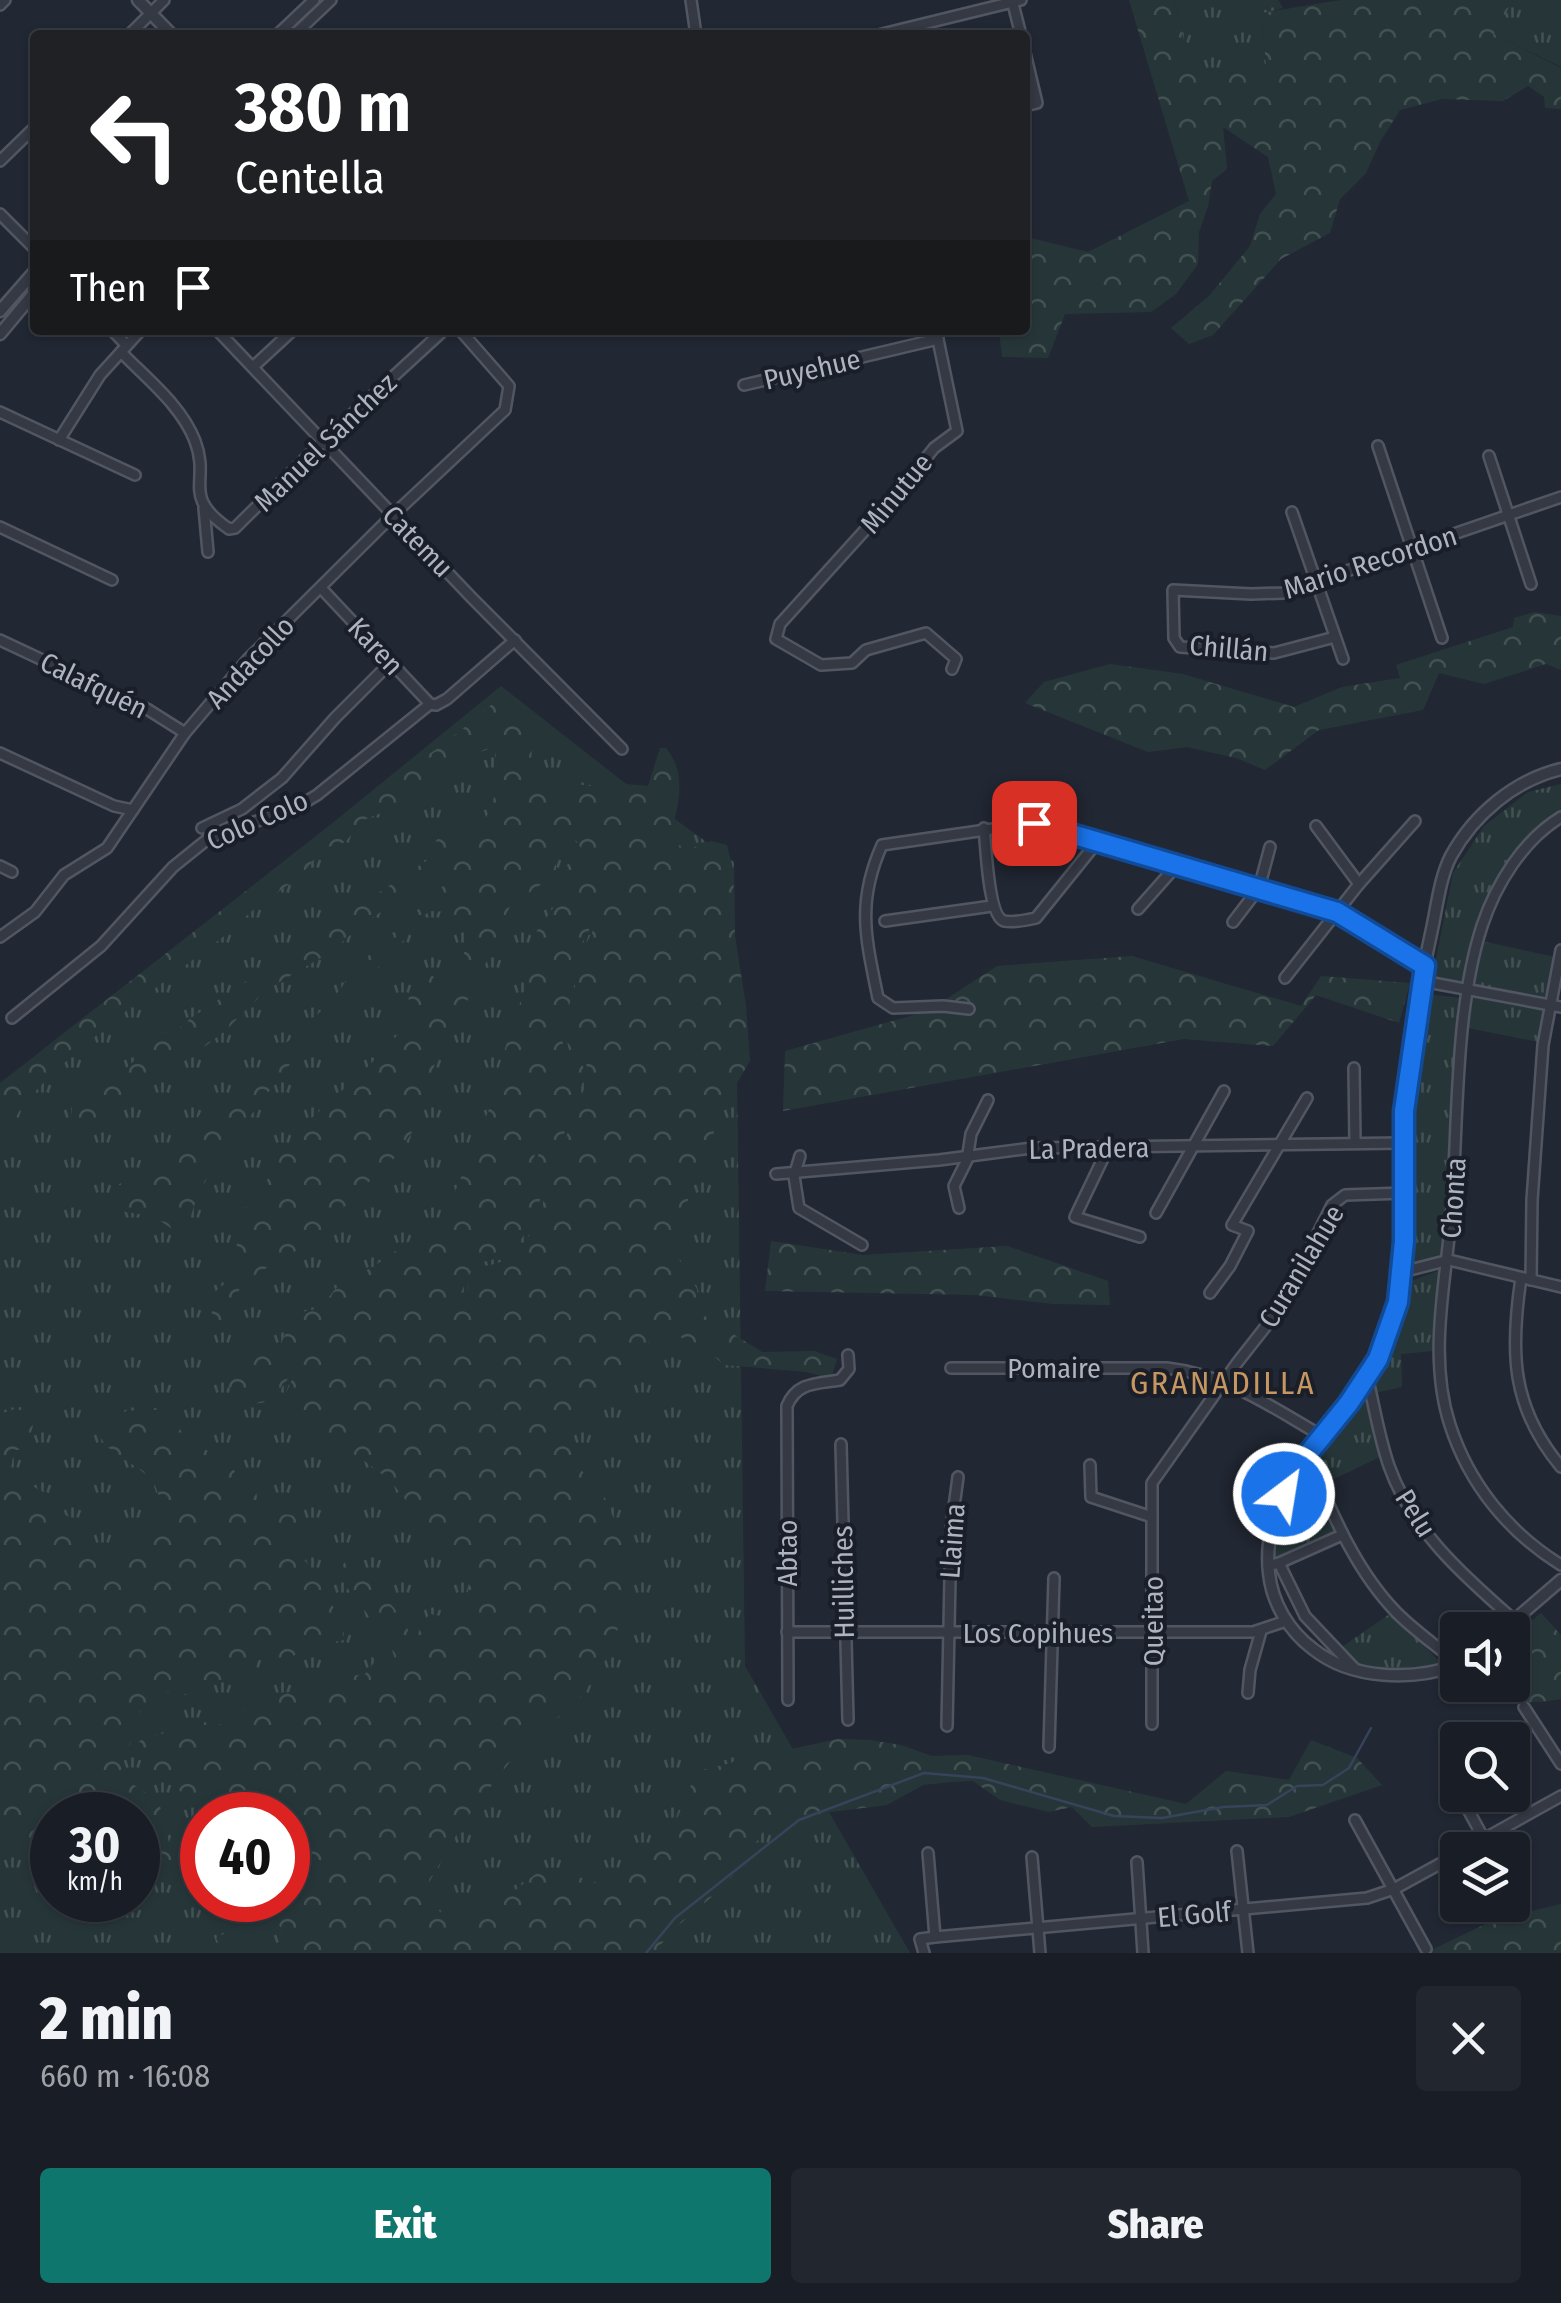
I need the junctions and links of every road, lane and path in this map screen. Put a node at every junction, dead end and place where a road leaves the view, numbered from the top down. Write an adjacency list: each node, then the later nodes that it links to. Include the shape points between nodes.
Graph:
1 (138, 0): 7 (street)
2 (164, 0): 7 (street)
3 (314, 0): 10 (street)
4 (330, 0): 11 (street)
5 (691, 0): 12 (street)
6 (1017, 0): 13 (street); 14 (street)
7 (151, 13): 8 (street); 9 (street)
8 (134, 30)
9 (167, 30)
10 (283, 30)
11 (299, 30)
12 (695, 30)
13 (898, 30)
14 (1020, 30)
15 (1030, 74): 16 (street, via 1037,104)
16 (1030, 105)
17 (30, 132): 18 (street)
18 (0, 161)
19 (0, 214): 20 (street)
20 (30, 244)
21 (30, 277): 23 (street)
22 (30, 298): 24 (street)
23 (0, 311)
24 (0, 334)
25 (115, 335): 32 (street)
26 (136, 335): 32 (street)
27 (221, 335): 33 (street, Catemu)
28 (287, 335): 33 (street)
29 (439, 335): 37 (street, Manuel Sánchez)
30 (464, 335): 44 (street, Andacollo, via 509,386 505,410)
31 (937, 335): 34 (street, Puyehue); 60 (street, Minutue, via 957,431 934,448 780,624 776,639 821,664 836,664 926,633 956,660)
32 (124, 348): 36 (street); 42 (street, via 185,421 196,443)
33 (254, 367): 37 (street, Catemu)
34 (744, 385)
35 (0, 412): 36 (street)
36 (59, 440): 40 (street)
37 (322, 442): 42 (street, Manuel Sánchez, via 235,528); 44 (street, Catemu)
38 (1378, 446): 47 (street)
39 (1489, 456): 45 (street)
40 (135, 475)
41 (1561, 497): 45 (street, Mario Recordon)
42 (203, 505): 48 (street)
43 (1292, 512): 50 (street)
44 (393, 515): 52 (street, Andacollo); 57 (street, Catemu)
45 (1508, 516): 47 (street, Mario Recordon); 51 (street)
46 (0, 527): 49 (street)
47 (1412, 548): 50 (street, Mario Recordon); 55 (street)
48 (208, 552)
49 (112, 580)
50 (1316, 580): 53 (street, Mario Recordon, via 1268,595); 54 (street)
51 (1531, 584)
52 (321, 588): 59 (street, Karen); 62 (street, Andacollo)
53 (1173, 590): 54 (street, Chillán, via 1180,646 1274,654)
54 (1335, 637): 58 (street)
55 (1442, 638)
56 (0, 640): 62 (street, Calafquén)
57 (515, 640): 61 (street, Colo Colo, via 447,700); 63 (street, Catemu)
58 (1343, 660)
59 (392, 661): 61 (street, Karen); 70 (street, Colo Colo, via 282,778 242,809)
60 (952, 669)
61 (430, 704): 93 (street, Colo Colo, via 297,807 197,846 102,946)
62 (185, 733): 66 (street, Andacollo)
63 (622, 748)
64 (0, 753): 66 (street)
65 (1561, 768): 86 (street, via 1516,787 1462,839 1449,860)
66 (133, 810): 84 (street, Andacollo, via 106,848 64,875 35,912)
67 (1561, 817): 89 (street, Chonta, via 1515,860 1483,923)
68 (1415, 820): 77 (street)
69 (1316, 826): 77 (street)
70 (202, 828)
71 (984, 828): 72 (street, via 1034,823); 79 (street); 92 (street, via 882,845 870,873 863,925 878,998 893,1008)
72 (1098, 841): 74 (street); 79 (street, via 1036,918 1005,921)
73 (1270, 846): 78 (street)
74 (1177, 864): 78 (street); 80 (street)
75 (0, 866): 76 (street)
76 (12, 872)
77 (1359, 884): 81 (street)
78 (1259, 888): 81 (street); 83 (street)
79 (992, 906): 82 (street)
80 (1138, 908)
81 (1337, 912): 86 (street); 87 (street)
82 (885, 921)
83 (1233, 922)
84 (0, 937)
85 (1561, 950): 90 (street)
86 (1425, 966): 88 (street)
87 (1285, 978)
88 (1422, 982): 89 (street); 99 (street)
89 (1468, 989): 90 (street); 112 (street, Chonta)
90 (1549, 1005): 91 (street); 114 (street)
91 (1561, 1007)
92 (968, 1009)
93 (12, 1018)
94 (1354, 1068): 98 (street)
95 (1224, 1091): 101 (street)
96 (1307, 1098): 100 (street)
97 (988, 1100): 103 (street)
98 (1355, 1143): 99 (street, La Pradera); 100 (street, La Pradera)
99 (1403, 1143): 107 (street)
100 (1279, 1144): 101 (street, La Pradera); 116 (street, via 1232,1224 1248,1231)
101 (1193, 1146): 102 (street, La Pradera); 109 (street)
102 (1108, 1148): 103 (street, La Pradera); 110 (street, via 1075,1217)
103 (968, 1154): 106 (street, La Pradera); 108 (street, via 954,1186)
104 (800, 1156): 106 (street)
105 (776, 1174): 106 (street, La Pradera)
106 (795, 1174): 111 (street, via 799,1208)
107 (1405, 1194): 113 (street); 120 (street, Curanilahue, via 1338,1198 1282,1307)
108 (959, 1208)
109 (1156, 1213)
110 (1140, 1236)
111 (862, 1244)
112 (1448, 1260): 113 (street); 114 (street); 131 (street, Chonta, via 1440,1366 1449,1424 1493,1507 1529,1546)
113 (1402, 1272): 119 (street, via 1392,1322)
114 (1526, 1279): 115 (street); 125 (street, via 1514,1335 1518,1385 1542,1444)
115 (1561, 1288)
116 (1210, 1293)
117 (848, 1355): 138 (street, Abtao, via 849,1369 840,1380 801,1386 787,1406)
118 (950, 1368): 120 (street, Pomaire, via 1167,1368)
119 (1367, 1376): 121 (street); 134 (street, Pelu, via 1389,1466 1405,1500 1457,1570)
120 (1225, 1380): 121 (street, Pomaire); 127 (street, Curanilahue)
121 (1322, 1436): 123 (street)
122 (841, 1444): 139 (street, Huilliches)
123 (1307, 1455): 129 (street); 130 (street, via 1274,1515)
124 (1090, 1465): 128 (street, via 1090,1496)
125 (1561, 1467)
126 (958, 1477): 140 (street, Llaima)
127 (1152, 1483): 128 (street, Queitao)
128 (1152, 1518): 142 (street, Queitao)
129 (1342, 1535): 130 (street); 143 (street, via 1373,1585)
130 (1274, 1564): 136 (street, via 1275,1600); 145 (street, via 1305,1616)
131 (1561, 1565)
132 (1054, 1578): 141 (street)
133 (1561, 1580): 135 (street)
134 (1505, 1612)
135 (1523, 1612)
136 (1286, 1621): 137 (street, Los Copihues); 145 (street, via 1311,1648)
137 (1261, 1631): 142 (street, Los Copihues); 146 (street)
138 (787, 1632): 139 (street, Los Copihues); 147 (street, Abtao)
139 (844, 1632): 140 (street, Los Copihues); 149 (street, Huilliches)
140 (948, 1632): 141 (street, Los Copihues); 151 (street, Llaima)
141 (1052, 1633): 142 (street, Los Copihues); 152 (street)
142 (1152, 1633): 150 (street, Queitao)
143 (1440, 1650)
144 (1440, 1669): 145 (street)
145 (1358, 1672)
146 (1248, 1693)
147 (788, 1700)
148 (1524, 1707): 153 (street)
149 (848, 1720)
150 (1152, 1724)
151 (947, 1726)
152 (1050, 1747)
153 (1561, 1764)
154 (1561, 1796): 156 (street, El Golf)
155 (1356, 1820): 162 (street)
156 (1495, 1832)
157 (1237, 1851): 163 (street)
158 (928, 1853): 166 (street)
159 (1032, 1857): 165 (street)
160 (1137, 1862): 164 (street)
161 (1440, 1864): 162 (street, El Golf)
162 (1394, 1889): 163 (street, El Golf, via 1367,1898); 167 (street)
163 (1244, 1909): 164 (street, El Golf); 171 (street)
164 (1140, 1919): 165 (street, El Golf); 170 (street)
165 (1038, 1928): 166 (street, El Golf); 169 (street)
166 (935, 1937): 168 (street, El Golf, via 920,1939)
167 (1426, 1950)
168 (924, 1953)
169 (1040, 1953)
170 (1143, 1953)
171 (1248, 1953)

